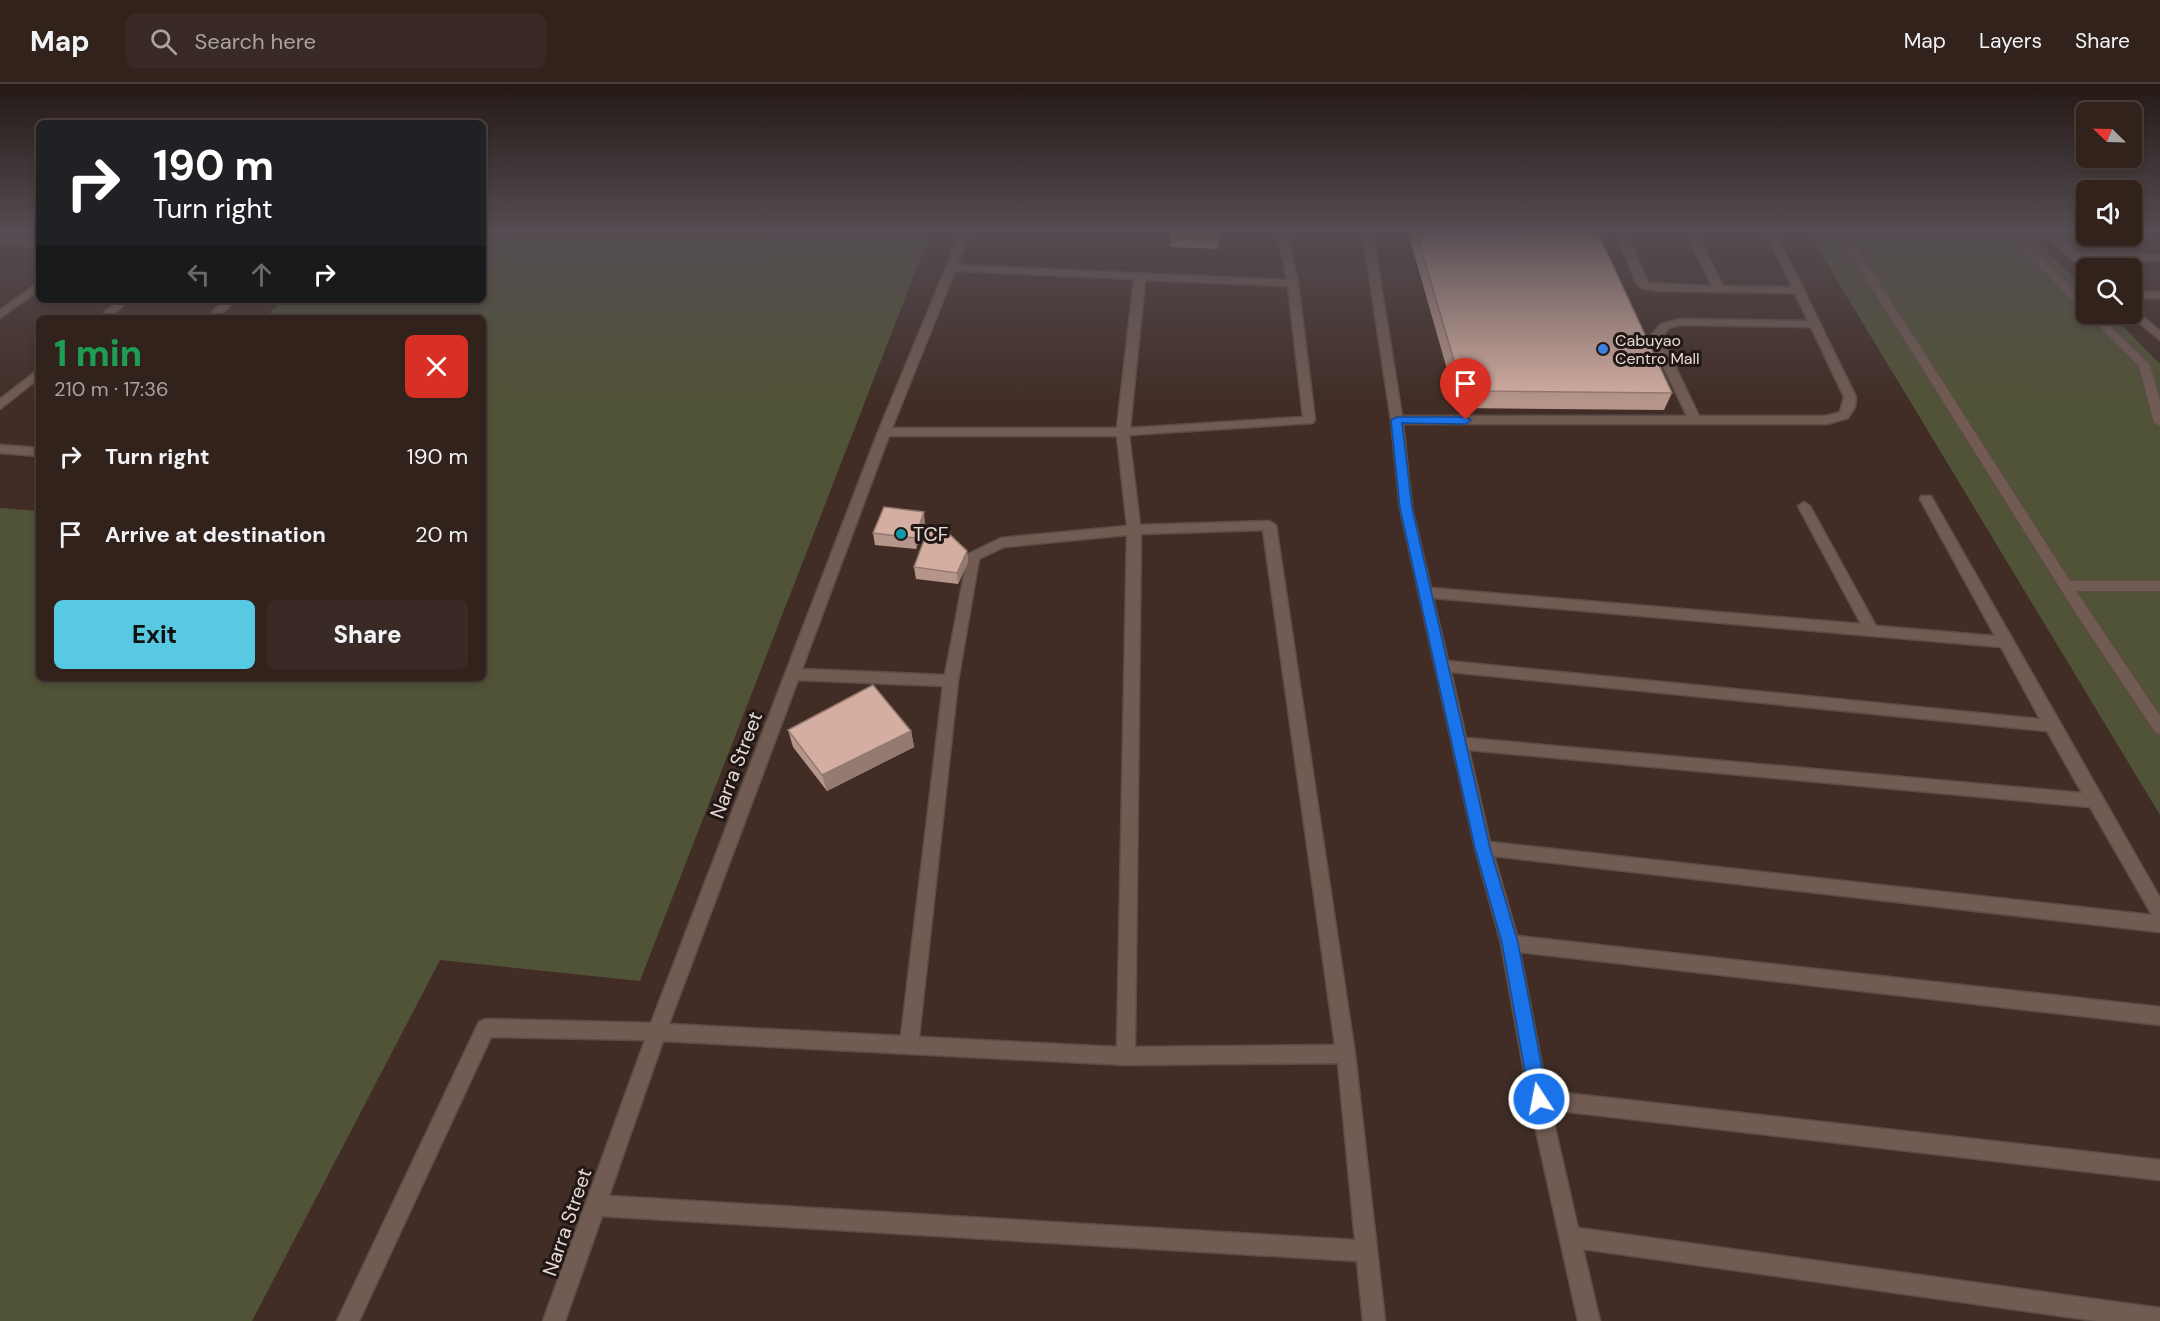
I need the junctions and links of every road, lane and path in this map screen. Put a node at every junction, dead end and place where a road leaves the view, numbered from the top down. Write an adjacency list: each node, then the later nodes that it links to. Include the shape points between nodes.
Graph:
1 (36, 287): 17 (street)
2 (943, 287): 29 (street, Narra Street)
3 (1139, 287): 30 (street)
4 (1293, 287): 30 (street, via 1309,420)
5 (1377, 287): 26 (street)
6 (1650, 287): 10 (street)
7 (1798, 287): 11 (street)
8 (1877, 287): 36 (street)
9 (2064, 287): 14 (street)
10 (1719, 289): 11 (street)
11 (1800, 290): 21 (street)
12 (2142, 295): 13 (street)
13 (2160, 295)
14 (2076, 299)
15 (120, 303): 18 (street)
16 (228, 303): 19 (street)
17 (0, 315)
18 (106, 315)
19 (214, 315)
20 (2142, 320): 23 (street)
21 (1816, 324): 27 (street, via 1850,397 1844,415 1827,420); 27 (street, via 1680,322 1665,326 1658,334 1659,345)
22 (2102, 324): 28 (street, via 2144,365)
23 (2160, 337)
24 (36, 375): 25 (street)
25 (0, 405)
26 (1397, 420): 27 (street); 38 (street, via 1406,508)
27 (1695, 421)
28 (2160, 422)
29 (884, 432): 30 (street); 42 (street, Narra Street)
30 (1123, 432): 35 (street)
31 (0, 449): 32 (street)
32 (36, 453)
33 (1926, 499): 40 (street)
34 (1804, 506): 39 (street)
35 (1134, 530): 43 (street, via 1000,543 973,557); 55 (street, via 1269,525); 56 (street)
36 (2068, 586): 37 (street); 45 (street)
37 (2160, 586)
38 (1425, 592): 39 (street); 41 (street)
39 (1872, 631): 40 (street)
40 (2007, 642): 44 (street)
41 (1442, 666): 44 (street); 46 (street)
42 (793, 674): 43 (street); 53 (street, Narra Street)
43 (951, 681): 54 (street)
44 (2054, 726): 47 (street)
45 (2160, 728)
46 (1459, 743): 47 (street); 48 (street)
47 (2093, 801): 49 (street)
48 (1483, 848): 50 (street); 51 (street)
49 (2160, 914)
50 (2160, 924)
51 (1510, 943): 52 (street); 57 (street)
52 (2160, 1016)
53 (657, 1032): 54 (street); 59 (street, Narra Street); 63 (street, via 486,1028)
54 (909, 1046): 56 (street)
55 (1346, 1054): 56 (street); 61 (street)
56 (1126, 1056)
57 (1539, 1099): 58 (street); 60 (street)
58 (2160, 1170)
59 (594, 1205): 61 (street); 64 (street, Narra Street)
60 (1570, 1237): 62 (street); 66 (street)
61 (1367, 1251): 65 (street)
62 (2160, 1318)
63 (348, 1321)
64 (554, 1321)
65 (1374, 1321)
66 (1589, 1321)

